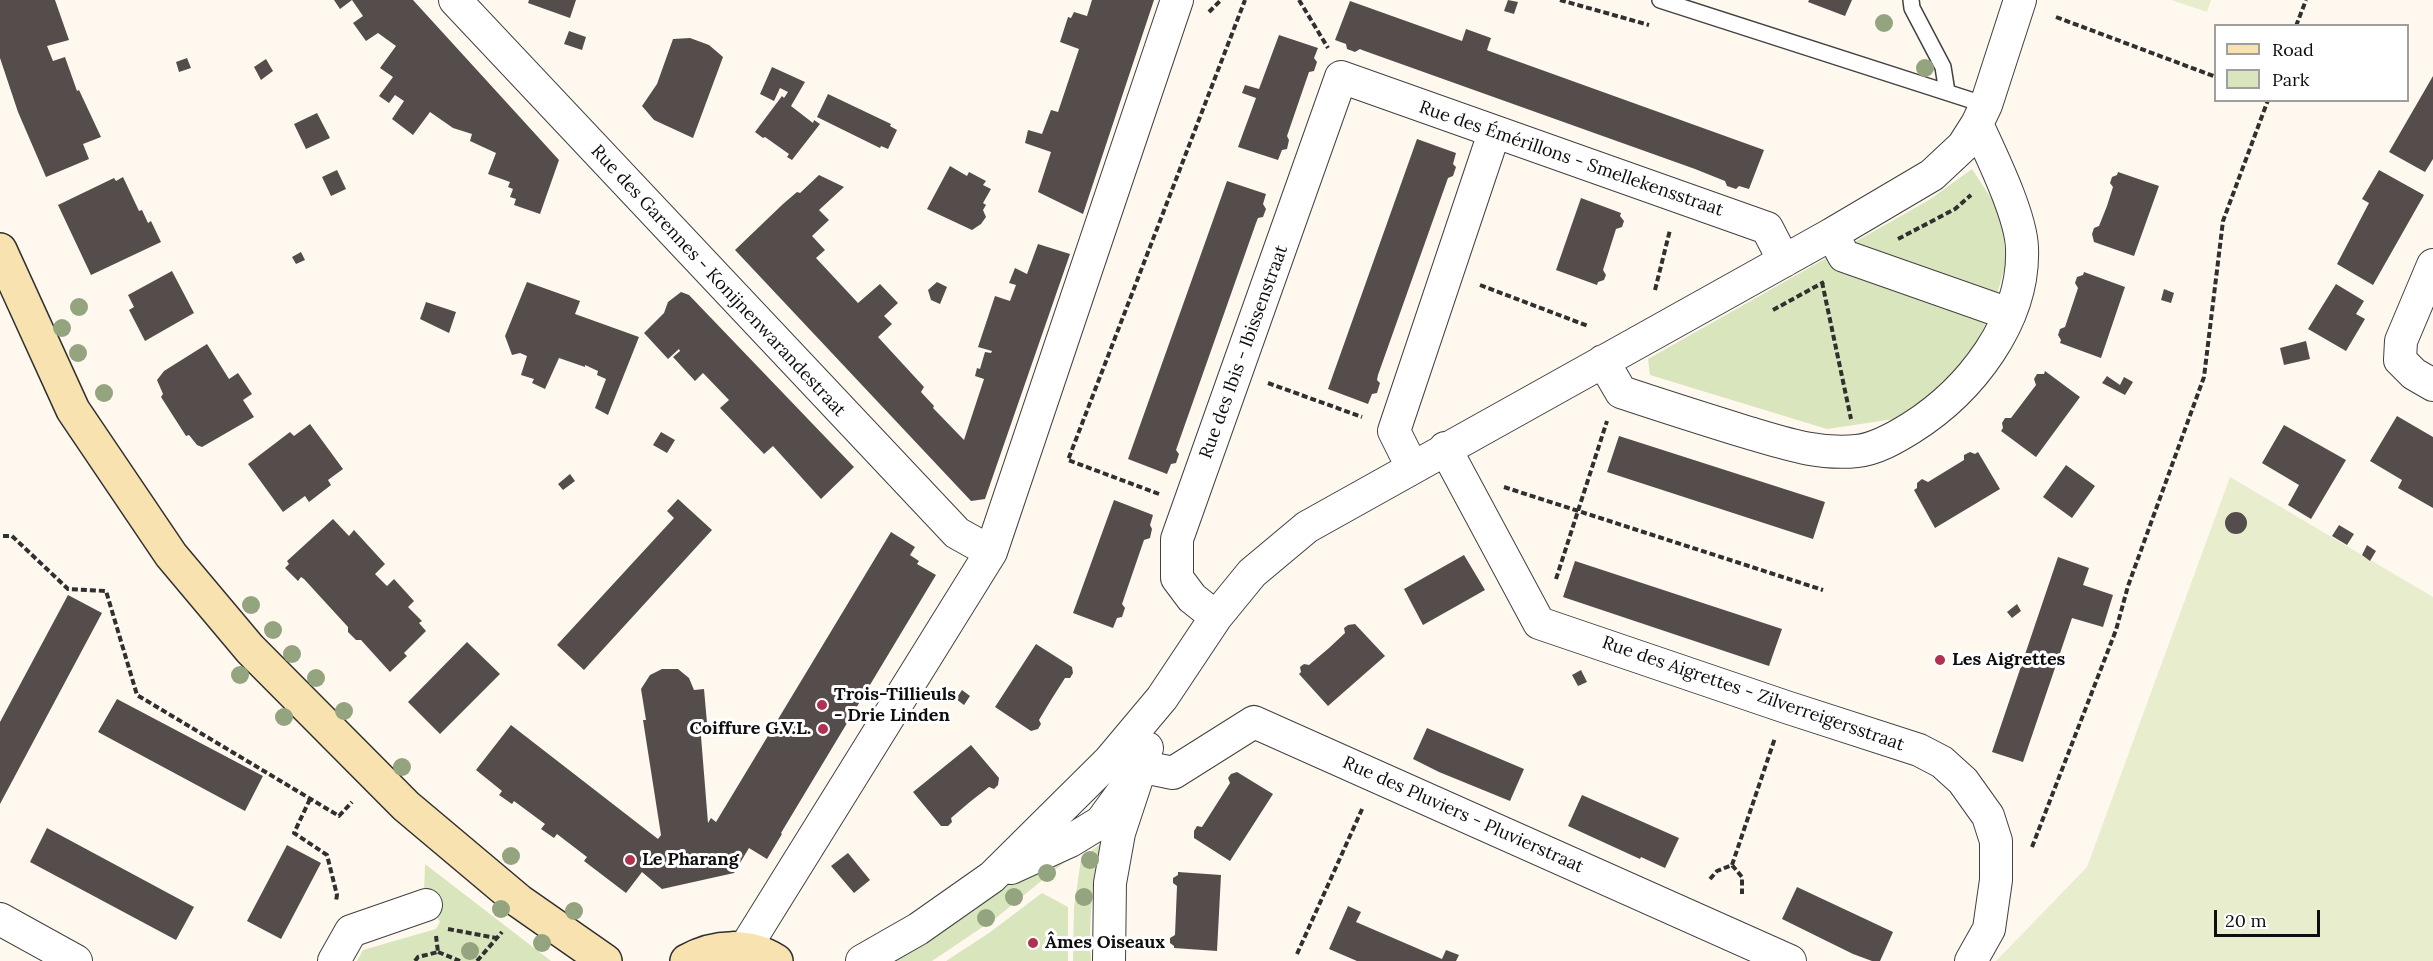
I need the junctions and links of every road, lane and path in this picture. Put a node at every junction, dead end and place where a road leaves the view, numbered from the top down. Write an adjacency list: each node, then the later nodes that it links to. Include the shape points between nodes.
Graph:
1 (454, 0): 41 (street, Rue des Garennes - Konijnenwarandestraat, via 957,533)
2 (1177, 0): 41 (street)
3 (1245, 0): 38 (path, via 1068,460)
4 (1299, 0): 11 (path)
5 (1660, 0): 13 (lane)
6 (1911, 0): 13 (lane, via 1943,68)
7 (2020, 0): 15 (street)
8 (2306, 0): 10 (path)
9 (2056, 17): 12 (path)
10 (2297, 24)
11 (1337, 67): 16 (street, Rue des Émérillons - Smellekensstraat); 30 (street, Rue des Ibis - Ibissenstraat)
12 (2214, 75)
13 (1947, 92): 15 (lane)
14 (2267, 102): 52 (path, via 2223,221 2204,377 2128,586 2116,630)
15 (1982, 114): 19 (street, via 1963,146 1932,175); 27 (street, via 2022,245 2021,278)
16 (1494, 133): 22 (street, Rue des Émérillons - Smellekensstraat, via 1767,228); 24 (street)
17 (1977, 189): 20 (path, via 1955,209)
18 (1672, 223): 26 (path)
19 (1832, 234): 22 (street); 27 (street, via 1844,256)
20 (1893, 242)
21 (0, 250): 70 (street, via 74,410 171,555 250,649 406,806 519,901)
22 (1784, 261): 29 (street)
23 (2433, 265): 31 (street, via 2402,340 2400,360)
24 (1447, 272): 28 (path); 36 (street, via 1394,431)
25 (1820, 274): 34 (path)
26 (1655, 290)
27 (2010, 314): 29 (street, via 1985,361 1948,402 1899,435 1858,451 1810,450 1621,392)
28 (1588, 326)
29 (1603, 361): 35 (street)
30 (1237, 372): 33 (path); 44 (street, Rue des Ibis - Ibissenstraat, via 1177,539 1178,578 1192,598)
31 (2433, 385)
32 (1609, 416): 39 (path)
33 (1366, 419)
34 (1852, 425)
35 (1445, 448): 36 (street); 76 (street, Rue des Aigrettes - Zilverreigersstraat, via 1539,623 1919,750 1942,762 1963,781 1988,816 1996,841 1996,880 1989,930)
36 (1412, 467): 44 (street, via 1307,527 1252,573)
37 (1500, 486): 39 (path)
38 (1155, 493)
39 (1579, 511): 42 (path); 43 (path)
40 (3, 536): 49 (path, via 12,536 68,589 106,591 138,695)
41 (991, 552): 62 (street)
42 (1552, 590)
43 (1823, 590)
44 (1216, 617): 45 (street)
45 (1162, 698): 47 (street); 48 (street)
46 (1776, 734): 53 (path)
47 (1110, 760): 48 (street); 54 (street)
48 (1141, 768): 54 (street, via 1101,822); 74 (street, via 1119,833 1110,883); 75 (street, Rue des Pluviers - Pluvierstraat, via 1173,773 1254,722)
49 (310, 799): 51 (path, via 339,816); 59 (path, via 294,833 327,855 337,895 331,918)
50 (1366, 799): 64 (path)
51 (353, 801)
52 (2030, 853)
53 (1732, 865): 55 (path); 56 (path, via 1742,877)
54 (992, 877): 73 (street, via 918,929)
55 (1710, 879)
56 (1742, 894)
57 (0, 920): 65 (street)
58 (435, 921): 59 (street); 61 (path); 63 (path)
59 (351, 931): 66 (street)
60 (503, 931): 61 (path)
61 (496, 938): 69 (path)
62 (745, 948): 71 (street, via 718,949); 72 (street)
63 (438, 952): 67 (path); 68 (path)
64 (1297, 954)
65 (76, 961)
66 (334, 961)
67 (415, 961)
68 (460, 961)
69 (477, 961)
70 (605, 961)
71 (687, 961)
72 (776, 961)
73 (862, 961)
74 (1109, 961)
75 (1790, 961)
76 (1971, 961)

